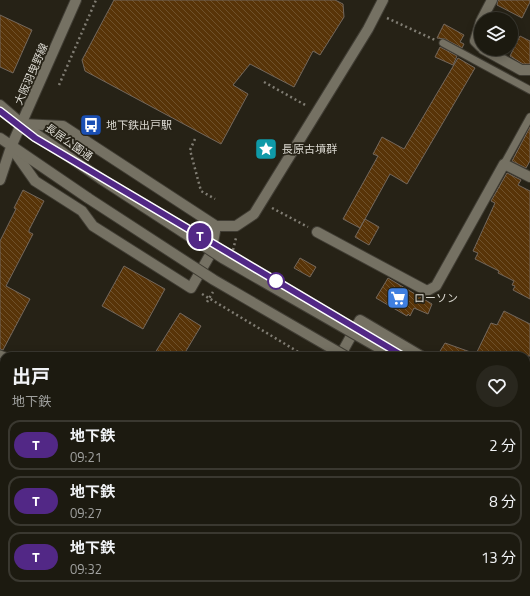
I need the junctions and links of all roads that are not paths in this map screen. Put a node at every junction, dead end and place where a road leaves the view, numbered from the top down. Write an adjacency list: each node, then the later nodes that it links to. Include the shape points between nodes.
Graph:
1 (76, 0): 11 (street, 大阪羽曳野線)
2 (384, 0): 17 (street, via 254,214 243,223 230,227)
3 (492, 0): 4 (street)
4 (486, 12)
5 (443, 43): 8 (lane)
6 (496, 56): 7 (street, via 521,70)
7 (530, 70)
8 (530, 90)
9 (0, 105): 11 (street, 長居公園通)
10 (530, 117): 14 (lane)
11 (22, 124): 13 (street, 大阪羽曳野線); 17 (street, via 63,126); 21 (street, 長居公園通, bridge, via 224,259)
12 (0, 138): 13 (street)
13 (11, 147): 16 (street, 大阪羽曳野線); 17 (street, via 35,181 82,211 93,226 191,288 211,253); 19 (street, bridge, via 214,280)
14 (504, 164): 15 (street); 18 (street, via 436,286 427,291)
15 (530, 176)
16 (0, 180)
17 (216, 226)
18 (317, 232)
19 (338, 352)
20 (342, 352): 22 (street, via 360,320)
21 (385, 352)
22 (413, 352)

